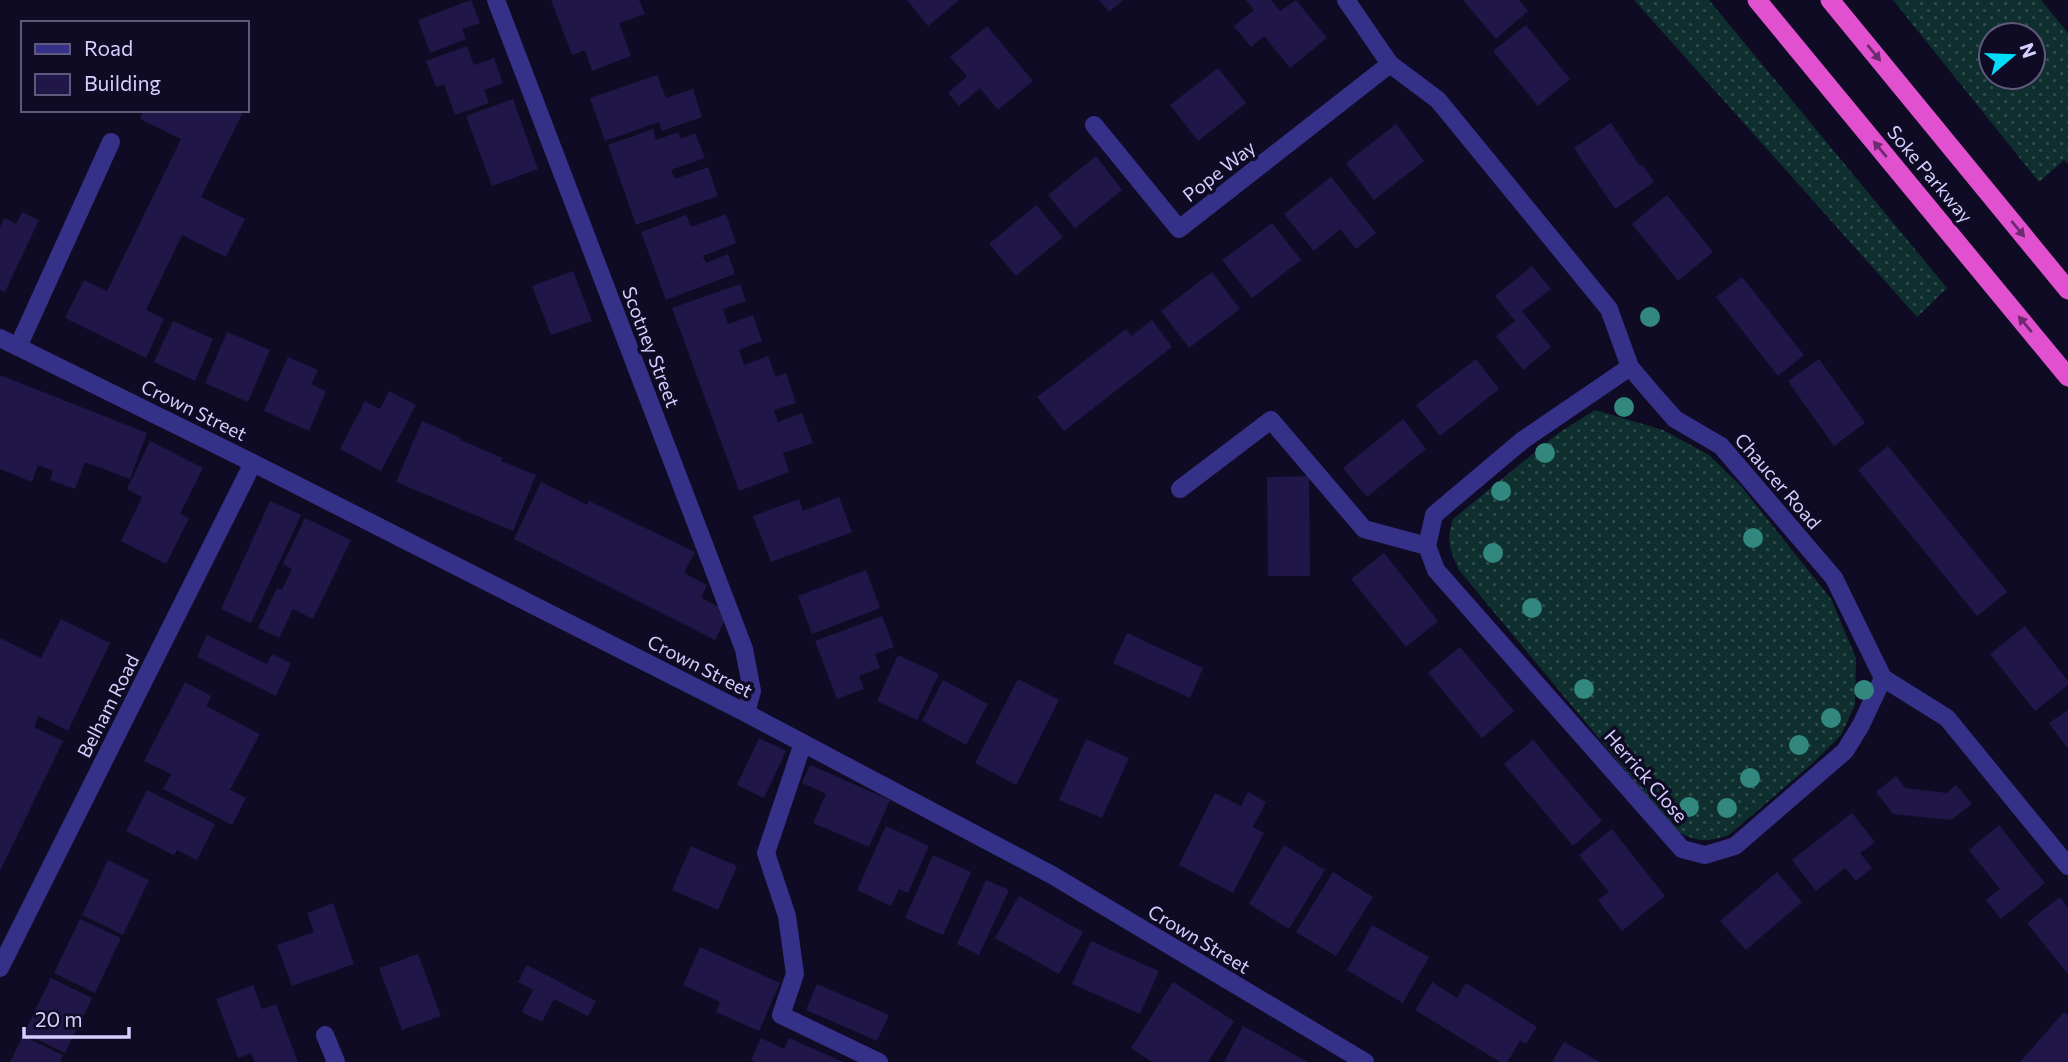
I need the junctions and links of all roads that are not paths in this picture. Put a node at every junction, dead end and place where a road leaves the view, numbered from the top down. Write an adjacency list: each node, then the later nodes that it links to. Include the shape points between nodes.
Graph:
1 (496, 0): 17 (street, Scotney Street, via 744,649 752,691)
2 (1346, 0): 5 (street, Chaucer Road)
3 (1757, 0): 12 (highway, Soke Parkway, one-way to 3)
4 (1830, 0): 8 (highway, Soke Parkway, one-way to 8)
5 (1390, 64): 6 (street, Pope Way, via 1179,229); 11 (street, Chaucer Road, via 1437,100 1609,309)
6 (1094, 125)
7 (111, 142): 10 (street)
8 (2068, 290)
9 (0, 338): 10 (street, Crown Street)
10 (18, 347): 13 (street, Crown Street)
11 (1630, 367): 15 (street, via 1523,440 1434,515); 16 (street, Chaucer Road, via 1675,419 1721,446 1835,578)
12 (2068, 377)
13 (253, 463): 17 (street, Crown Street); 20 (street, Belham Road)
14 (1180, 489): 15 (street, via 1271,420 1364,529)
15 (1427, 546): 16 (street, Herrick Close, via 1436,570 1682,849 1705,855 1735,846 1845,751)
16 (1882, 678): 19 (street, via 1947,718)
17 (746, 713): 18 (street, Crown Street)
18 (803, 743): 23 (street, via 766,853 787,916 795,974 781,1015); 24 (street, Crown Street, via 1052,876)
19 (2068, 866)
20 (0, 967)
21 (325, 1035): 22 (street)
22 (336, 1062)
23 (879, 1062)
24 (1365, 1062)

